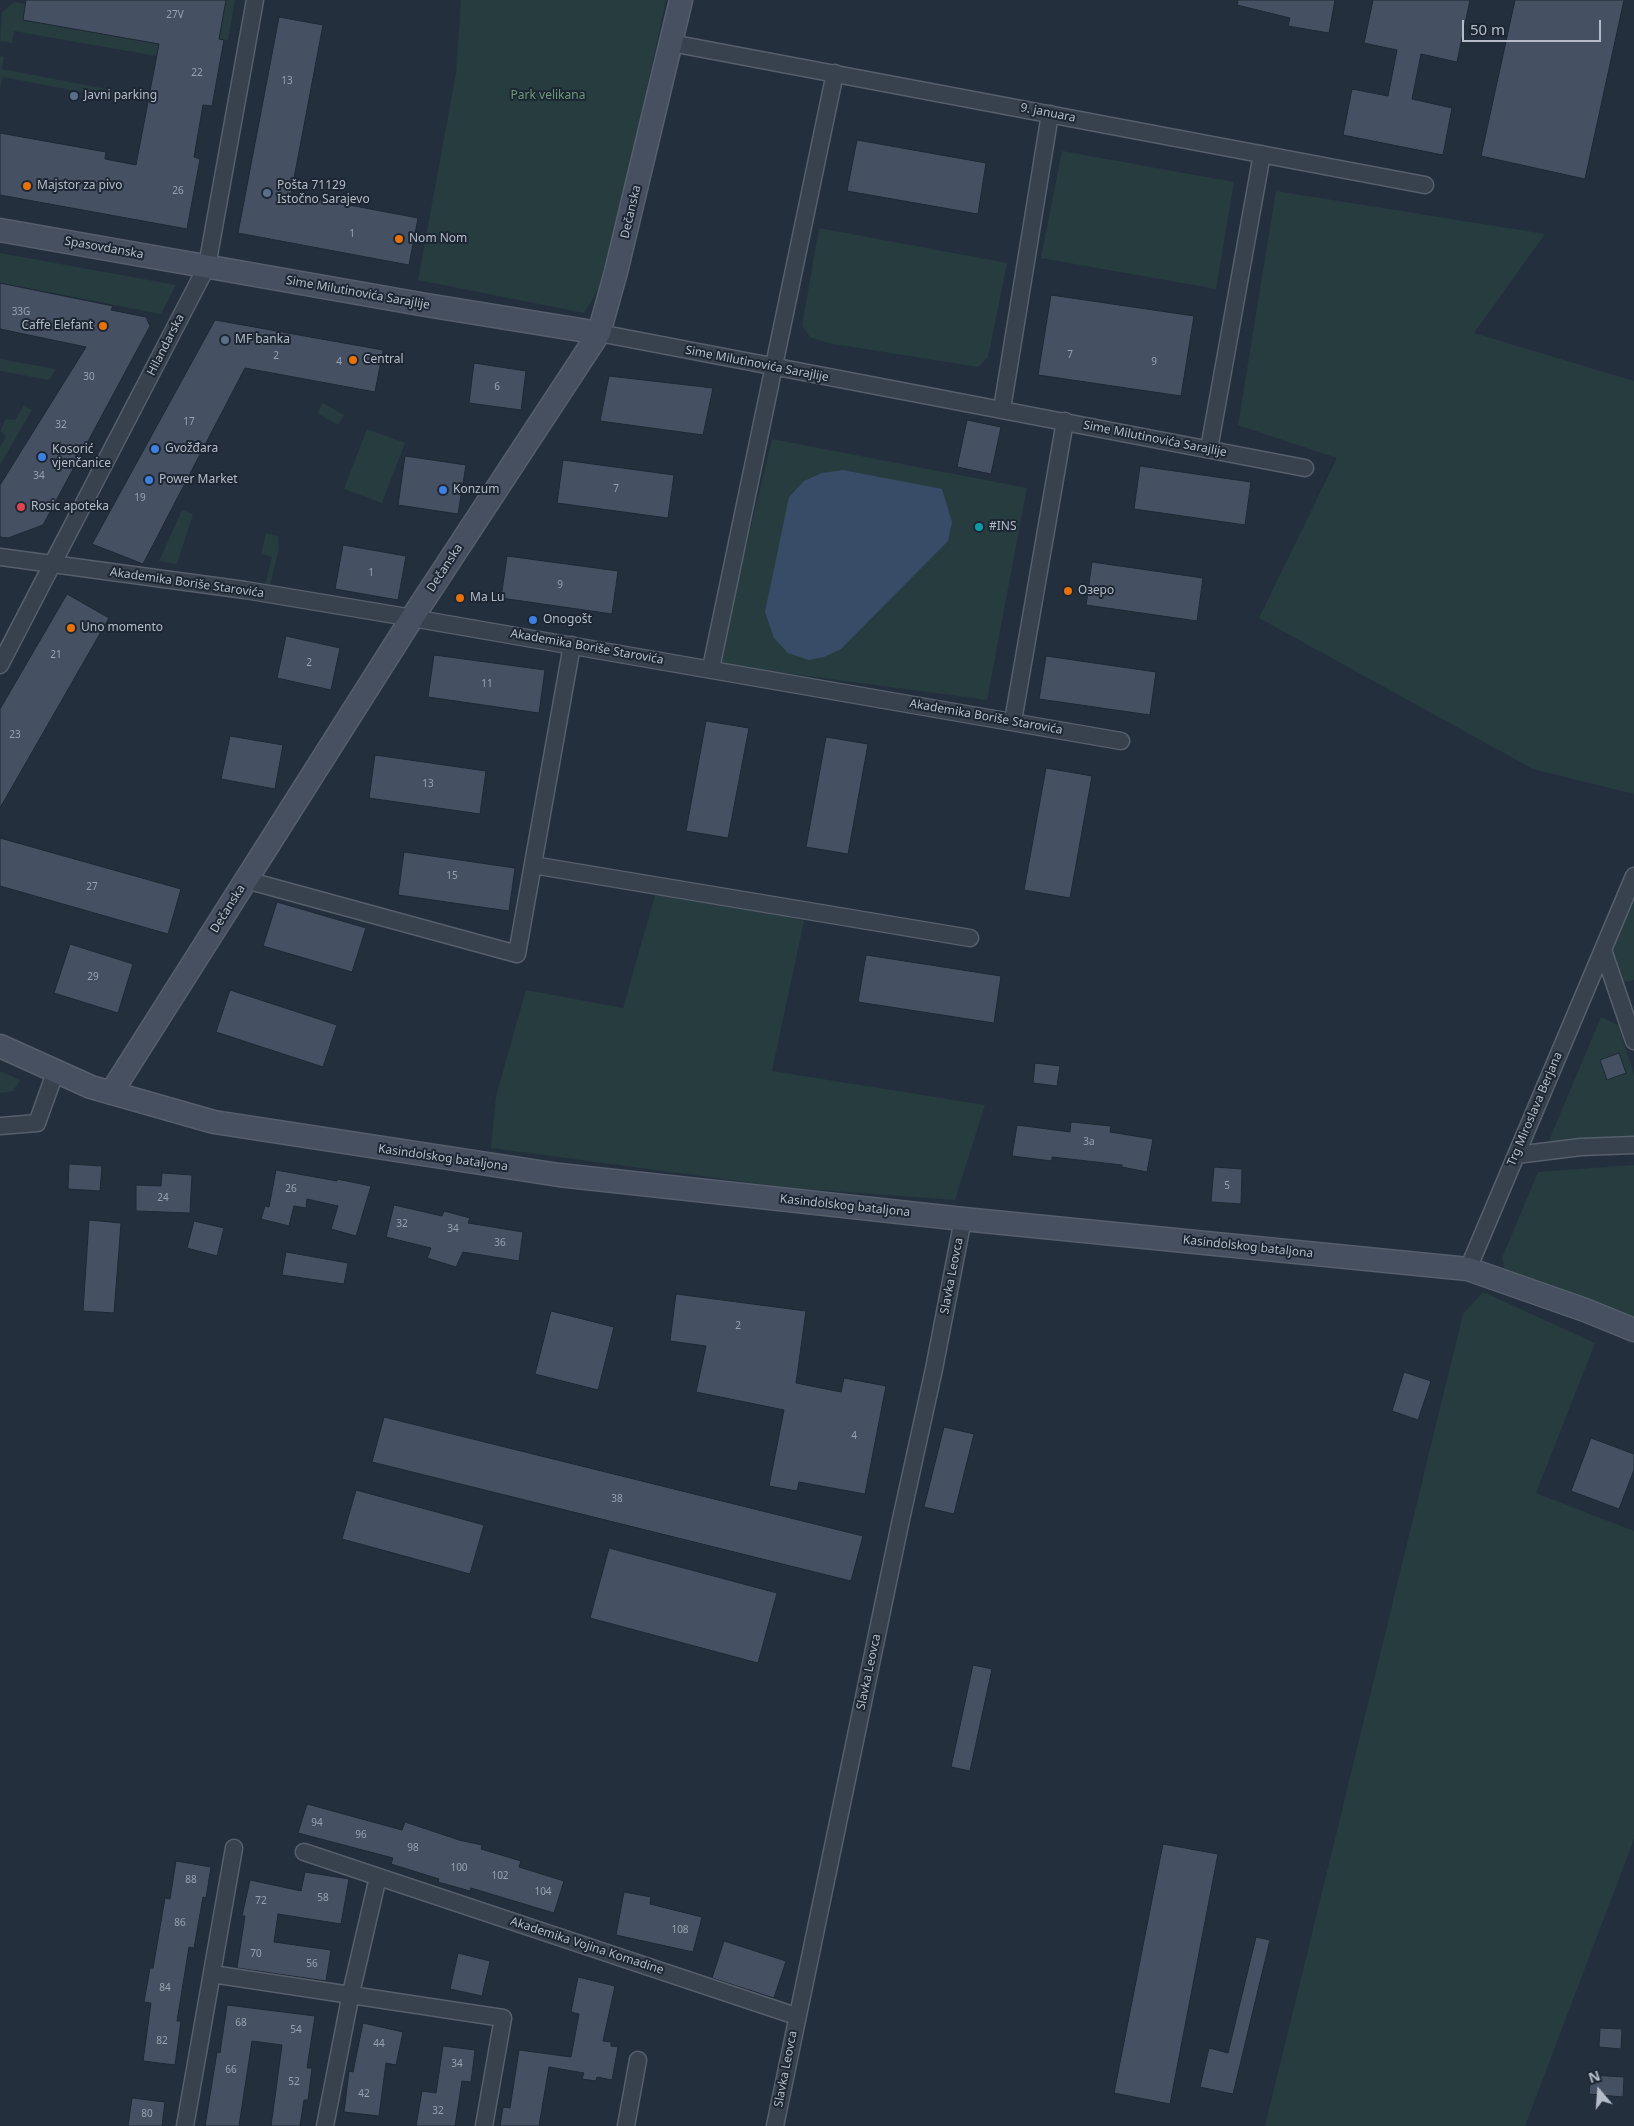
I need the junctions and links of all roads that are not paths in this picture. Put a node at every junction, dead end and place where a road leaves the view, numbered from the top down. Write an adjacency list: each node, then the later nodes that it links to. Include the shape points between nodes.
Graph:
1 (255, 0): 9 (street, Hilandarska)
2 (681, 0): 3 (street, Dečanska)
3 (671, 43): 4 (street, 9. januara); 10 (street, Dečanska)
4 (835, 73): 5 (street, 9. januara); 11 (street)
5 (1050, 114): 6 (street, 9. januara); 12 (street)
6 (1262, 154): 7 (street, 9. januara); 14 (street)
7 (1425, 185)
8 (0, 230): 9 (street, Spasovdanska)
9 (207, 266): 10 (street, Sime Milutinovića Sarajlije); 17 (street, Hilandarska)
10 (599, 333): 11 (street, Sime Milutinovića Sarajlije); 18 (street, Dečanska)
11 (773, 368): 12 (street, Sime Milutinovića Sarajlije); 21 (street)
12 (1002, 410): 13 (street, Sime Milutinovića Sarajlije)
13 (1066, 421): 14 (street, Sime Milutinovića Sarajlije); 22 (street)
14 (1209, 449): 15 (street, Sime Milutinovića Sarajlije)
15 (1305, 468)
16 (0, 557): 17 (street)
17 (52, 565): 18 (street, Akademika Boriše Starovića, via 245,590); 20 (street, Hilandarska)
18 (412, 618): 19 (street, Akademika Boriše Starovića); 26 (street, Dečanska)
19 (572, 645): 21 (street, Akademika Boriše Starovića); 24 (street)
20 (0, 665)
21 (711, 668): 22 (street, Akademika Boriše Starovića)
22 (1013, 721): 23 (street, Akademika Boriše Starovića)
23 (1121, 740)
24 (533, 865): 26 (street, via 517,954); 27 (street)
25 (1634, 876): 28 (street, Trg Miroslava Berjana)
26 (246, 880): 32 (street, Dečanska)
27 (970, 938)
28 (1602, 950): 29 (street); 35 (street, Trg Miroslava Berjana)
29 (1634, 1041)
30 (0, 1046): 31 (street, Kasindolskog bataljona)
31 (55, 1073): 32 (street, Kasindolskog bataljona); 33 (street, via 37,1123)
32 (110, 1093): 36 (street, Kasindolskog bataljona, via 214,1122 559,1175)
33 (0, 1126)
34 (1634, 1145): 35 (street)
35 (1516, 1155): 37 (street, Trg Miroslava Berjana)
36 (963, 1219): 37 (street, Kasindolskog bataljona); 44 (street, Slavka Leovca)
37 (1468, 1269): 38 (street, Kasindolskog bataljona)
38 (1634, 1330)
39 (234, 1848): 42 (street)
40 (304, 1852): 41 (street, Akademika Vojina Komadine)
41 (378, 1876): 43 (street); 44 (street, Akademika Vojina Komadine)
42 (212, 1974): 43 (street); 46 (street)
43 (351, 1994): 47 (street); 48 (street, via 503,2018)
44 (796, 2016): 50 (street, Slavka Leovca)
45 (638, 2060): 49 (street)
46 (185, 2126)
47 (325, 2126)
48 (484, 2126)
49 (626, 2126)
50 (775, 2126)

